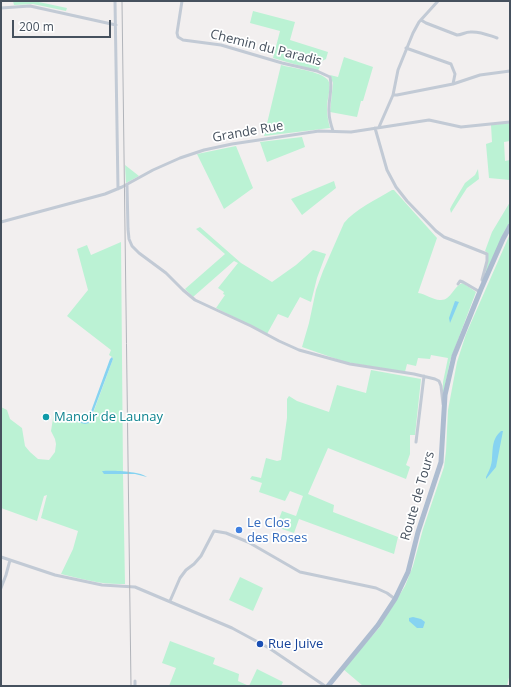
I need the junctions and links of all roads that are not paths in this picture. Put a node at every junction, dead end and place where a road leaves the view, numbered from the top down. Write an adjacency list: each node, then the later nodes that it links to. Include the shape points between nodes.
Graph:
1 (115, 1): 6 (street)
2 (182, 1): 14 (street, Chemin du Paradis, via 177,33 183,40 221,45 317,71 330,77 329,111)
3 (438, 1): 5 (street)
4 (1, 8): 6 (street, via 30,6)
5 (421, 20): 7 (street, via 461,35 481,32); 8 (street)
6 (116, 25): 16 (street)
7 (496, 38)
8 (406, 48): 10 (street, via 450,64 455,74); 11 (street)
9 (510, 71): 10 (street, via 480,75)
10 (453, 84): 11 (street)
11 (393, 95): 13 (street)
12 (510, 122): 13 (street, Grande Rue, via 460,126 429,120)
13 (377, 128): 14 (street, Grande Rue, via 351,132); 19 (street, via 387,170 396,188 407,201 444,237 487,254 482,280)
14 (333, 131): 15 (street, Grande Rue, via 266,138 204,150 153,170)
15 (127, 185): 16 (street, Grande Rue); 22 (street, via 128,229 132,246 195,300 299,350 350,364)
16 (118, 189): 17 (street, Grande Rue)
17 (1, 222)
18 (510, 226): 19 (main road, Route de Tours)
19 (484, 283): 21 (main road, Route de Tours)
20 (458, 284): 21 (street, via 462,282)
21 (480, 292): 23 (main road, Route de Tours, via 454,356)
22 (424, 376): 23 (street, via 441,386); 24 (street)
23 (444, 405): 28 (main road, Route de Tours, via 438,476 418,532 408,572)
24 (416, 442)
25 (1, 557): 26 (street)
26 (10, 560): 27 (street); 29 (street, via 56,575 96,584 135,587)
27 (1, 588)
28 (395, 599): 29 (street, via 376,588 300,572 248,542 214,531 201,556 180,578); 32 (main road, Route de Tours, via 378,625)
29 (170, 601): 32 (street, via 232,628 269,648)
30 (135, 681): 31 (street)
31 (135, 686)
32 (326, 686)

